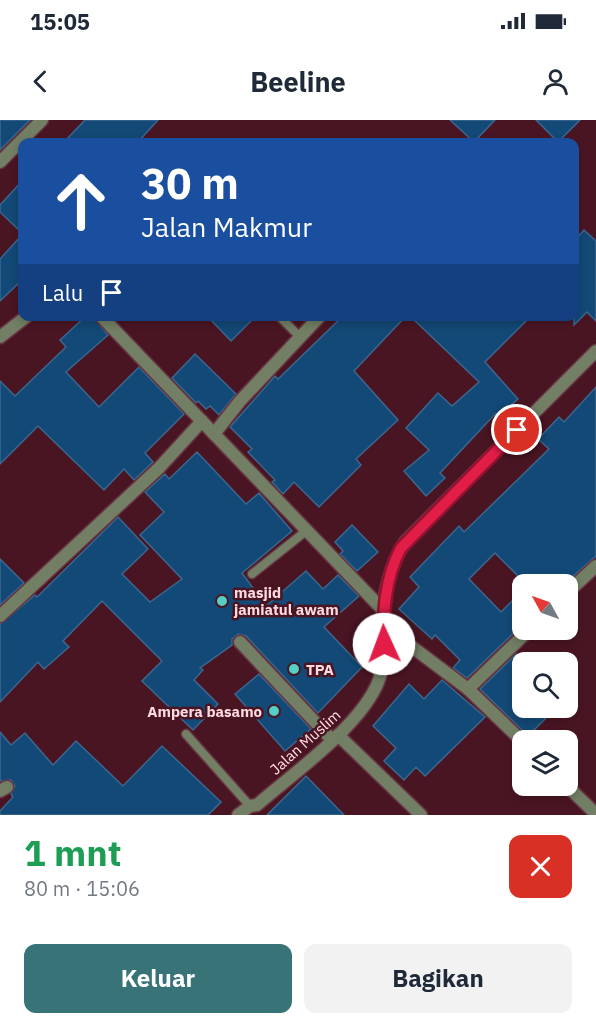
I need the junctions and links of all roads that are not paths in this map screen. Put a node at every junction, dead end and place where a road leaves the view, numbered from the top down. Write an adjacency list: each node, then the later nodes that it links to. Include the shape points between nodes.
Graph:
1 (42, 120): 2 (street)
2 (24, 138)
3 (18, 144): 4 (street)
4 (0, 162)
5 (21, 321): 9 (street)
6 (106, 321): 12 (street)
7 (284, 321): 10 (lane)
8 (315, 321): 10 (street)
9 (0, 337)
10 (300, 338): 13 (street)
11 (596, 351): 18 (street, Jalan Muslim, via 406,541 391,572)
12 (202, 421): 13 (street); 19 (street, via 159,468)
13 (214, 434): 14 (street)
14 (306, 531): 16 (lane); 18 (street)
15 (596, 566): 17 (street)
16 (252, 574)
17 (578, 583)
18 (383, 610): 20 (street, Jalan Muslim)
19 (0, 616)
20 (383, 625): 23 (street); 26 (street, Jalan Muslim, via 381,676 362,710)
21 (518, 640): 23 (street)
22 (240, 642): 26 (street)
23 (468, 688): 24 (street)
24 (512, 731)
25 (186, 734): 28 (lane)
26 (335, 738): 28 (street, Jalan Muslim); 31 (street)
27 (577, 796): 29 (street)
28 (250, 806): 30 (street, Jalan Muslim)
29 (596, 814)
30 (238, 815)
31 (421, 815)

